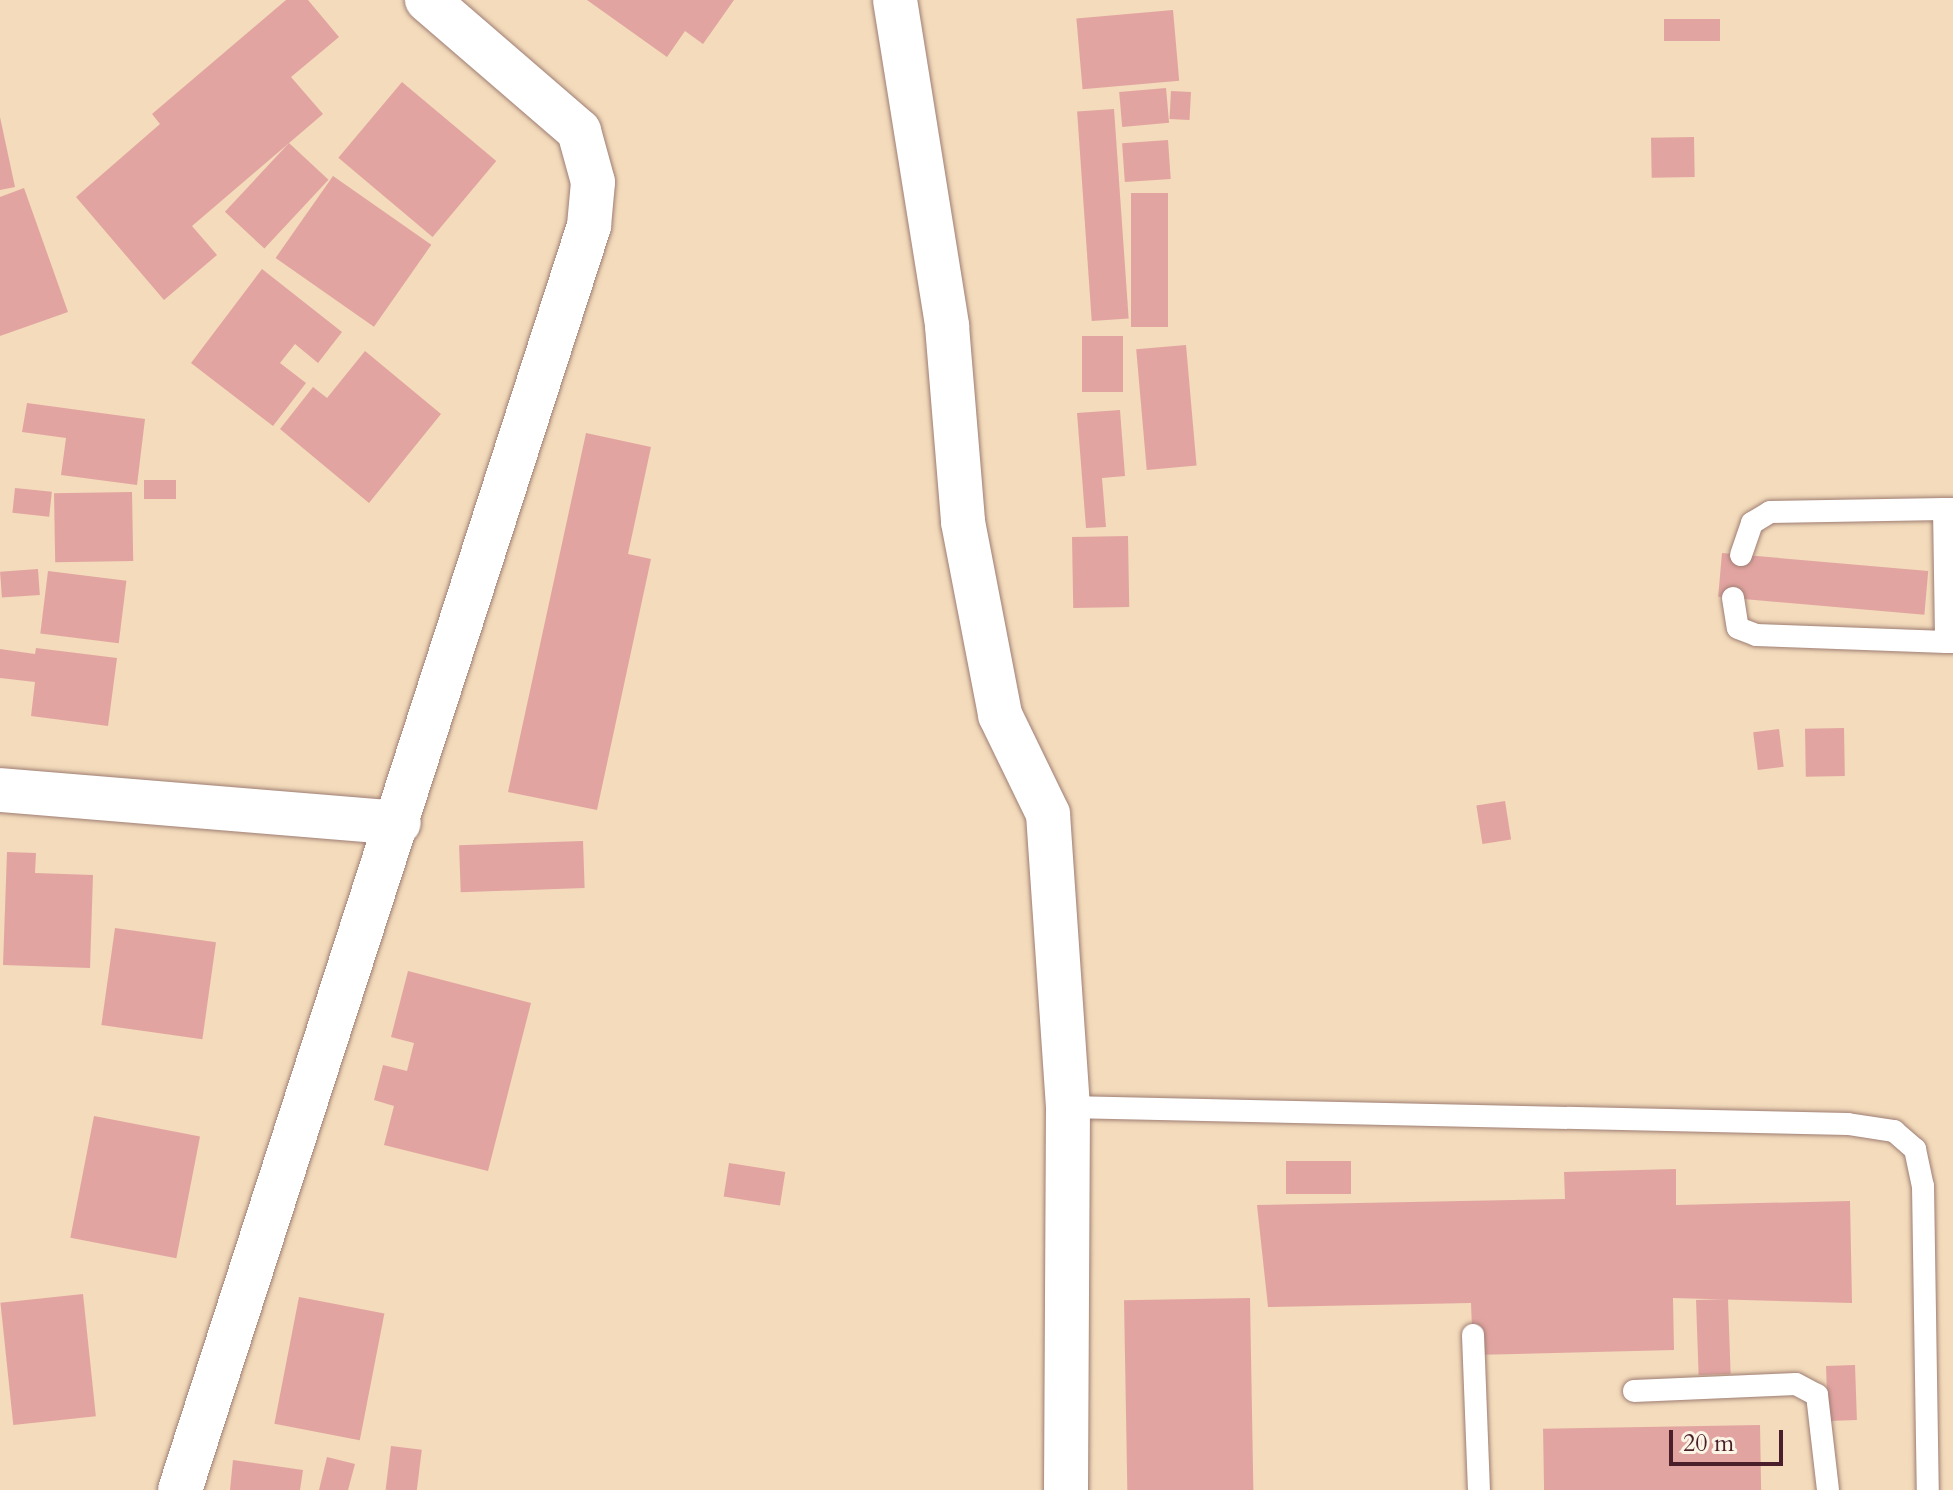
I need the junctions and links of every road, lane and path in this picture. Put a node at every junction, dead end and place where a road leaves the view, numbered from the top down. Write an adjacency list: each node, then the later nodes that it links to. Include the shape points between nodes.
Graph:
1 (427, 0): 8 (street, via 579,131 593,182 589,226)
2 (895, 0): 9 (street, via 942,294 966,537 1000,715 1048,814)
3 (1948, 509): 4 (lane, via 1770,512 1752,523); 6 (lane)
4 (1741, 555)
5 (1733, 598): 6 (lane, via 1738,628 1756,635)
6 (1949, 642)
7 (0, 790): 8 (street)
8 (399, 823): 12 (street)
9 (1068, 1107): 13 (street); 16 (lane, via 1848,1124 1894,1131 1915,1149 1923,1186)
10 (1473, 1335): 14 (lane)
11 (1634, 1391): 15 (lane, via 1796,1384 1817,1395)
12 (180, 1490)
13 (1066, 1490)
14 (1479, 1490)
15 (1828, 1490)
16 (1928, 1490)

